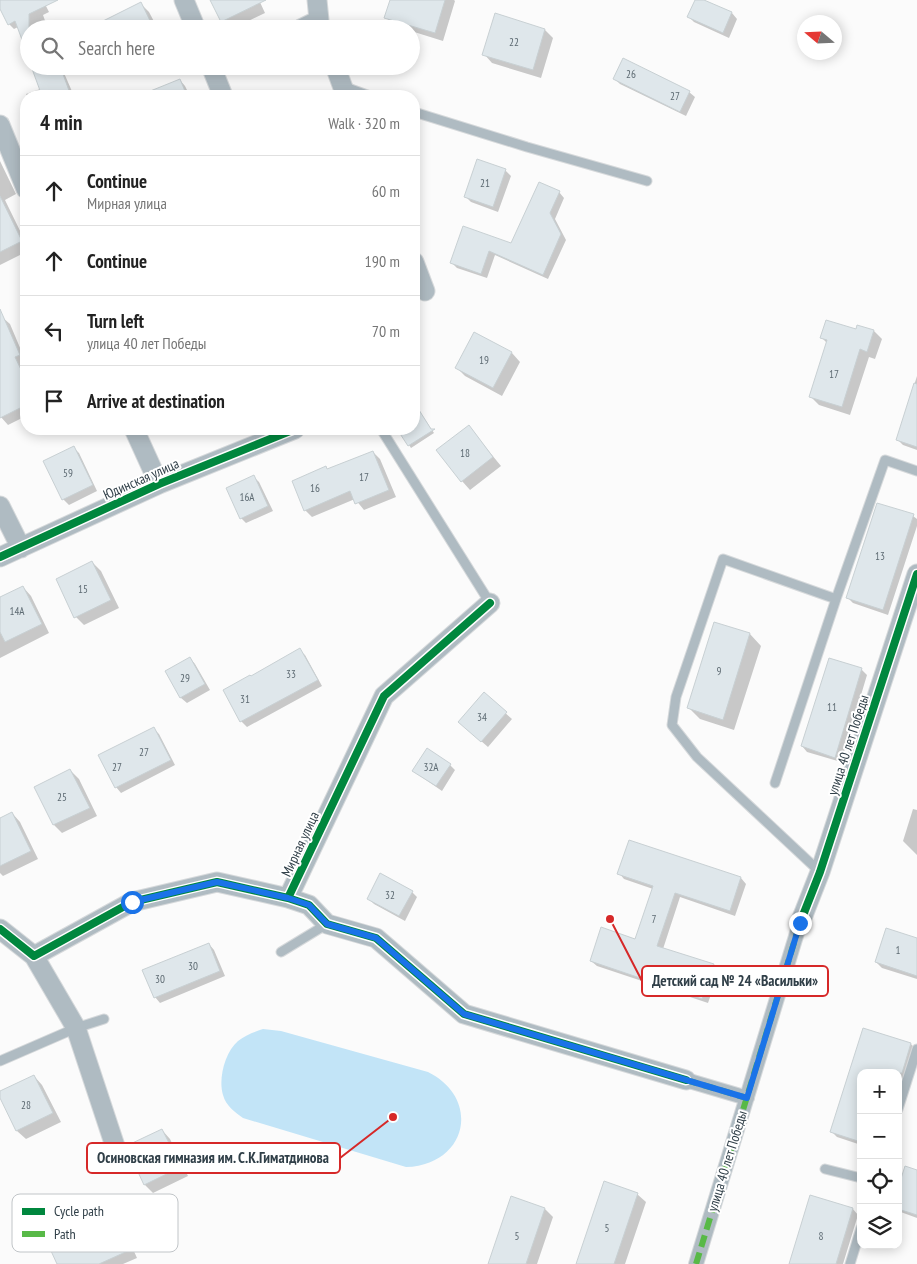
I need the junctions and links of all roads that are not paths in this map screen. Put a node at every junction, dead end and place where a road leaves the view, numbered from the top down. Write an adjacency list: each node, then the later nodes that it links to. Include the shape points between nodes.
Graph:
1 (184, 0): 3 (street)
2 (317, 0): 4 (street)
3 (192, 20)
4 (320, 20)
5 (218, 75): 7 (street)
6 (338, 75): 8 (street)
7 (222, 90)
8 (344, 90)
9 (420, 114): 12 (lane)
10 (0, 124): 11 (street)
11 (20, 174)
12 (647, 181)
13 (420, 278): 14 (street)
14 (425, 291)
15 (137, 435): 19 (street)
16 (280, 435): 19 (street, Юдинская улица)
17 (385, 435): 25 (lane)
18 (917, 471): 24 (lane, via 885,460)
19 (160, 484): 21 (street, Юдинская улица)
20 (0, 506): 21 (street)
21 (21, 548): 22 (street, Юдинская улица)
22 (0, 558)
23 (917, 574): 27 (street, улица 40 лет Победы)
24 (836, 599): 26 (lane); 27 (lane, via 723,559 676,697 672,725 697,757)
25 (490, 604): 28 (street, Мирная улица, via 384,696)
26 (775, 783)
27 (820, 872): 29 (street, улица 40 лет Победы)
28 (288, 898): 30 (street, via 309,905); 33 (street, Мирная улица, via 217,882 132,902)
29 (800, 923): 40 (street, улица 40 лет Победы)
30 (327, 924): 32 (lane); 38 (street, via 376,938 464,1014)
31 (0, 928): 33 (street)
32 (281, 952)
33 (34, 956): 35 (street)
34 (104, 1019): 35 (lane)
35 (76, 1028): 37 (lane); 41 (street)
36 (917, 1049): 39 (lane)
37 (0, 1061)
38 (686, 1080): 40 (street)
39 (902, 1096)
40 (747, 1098): 45 (street, улица 40 лет Победы)
41 (116, 1146)
42 (825, 1169): 43 (lane)
43 (857, 1177)
44 (857, 1241): 46 (lane)
45 (696, 1264)
46 (850, 1264)

